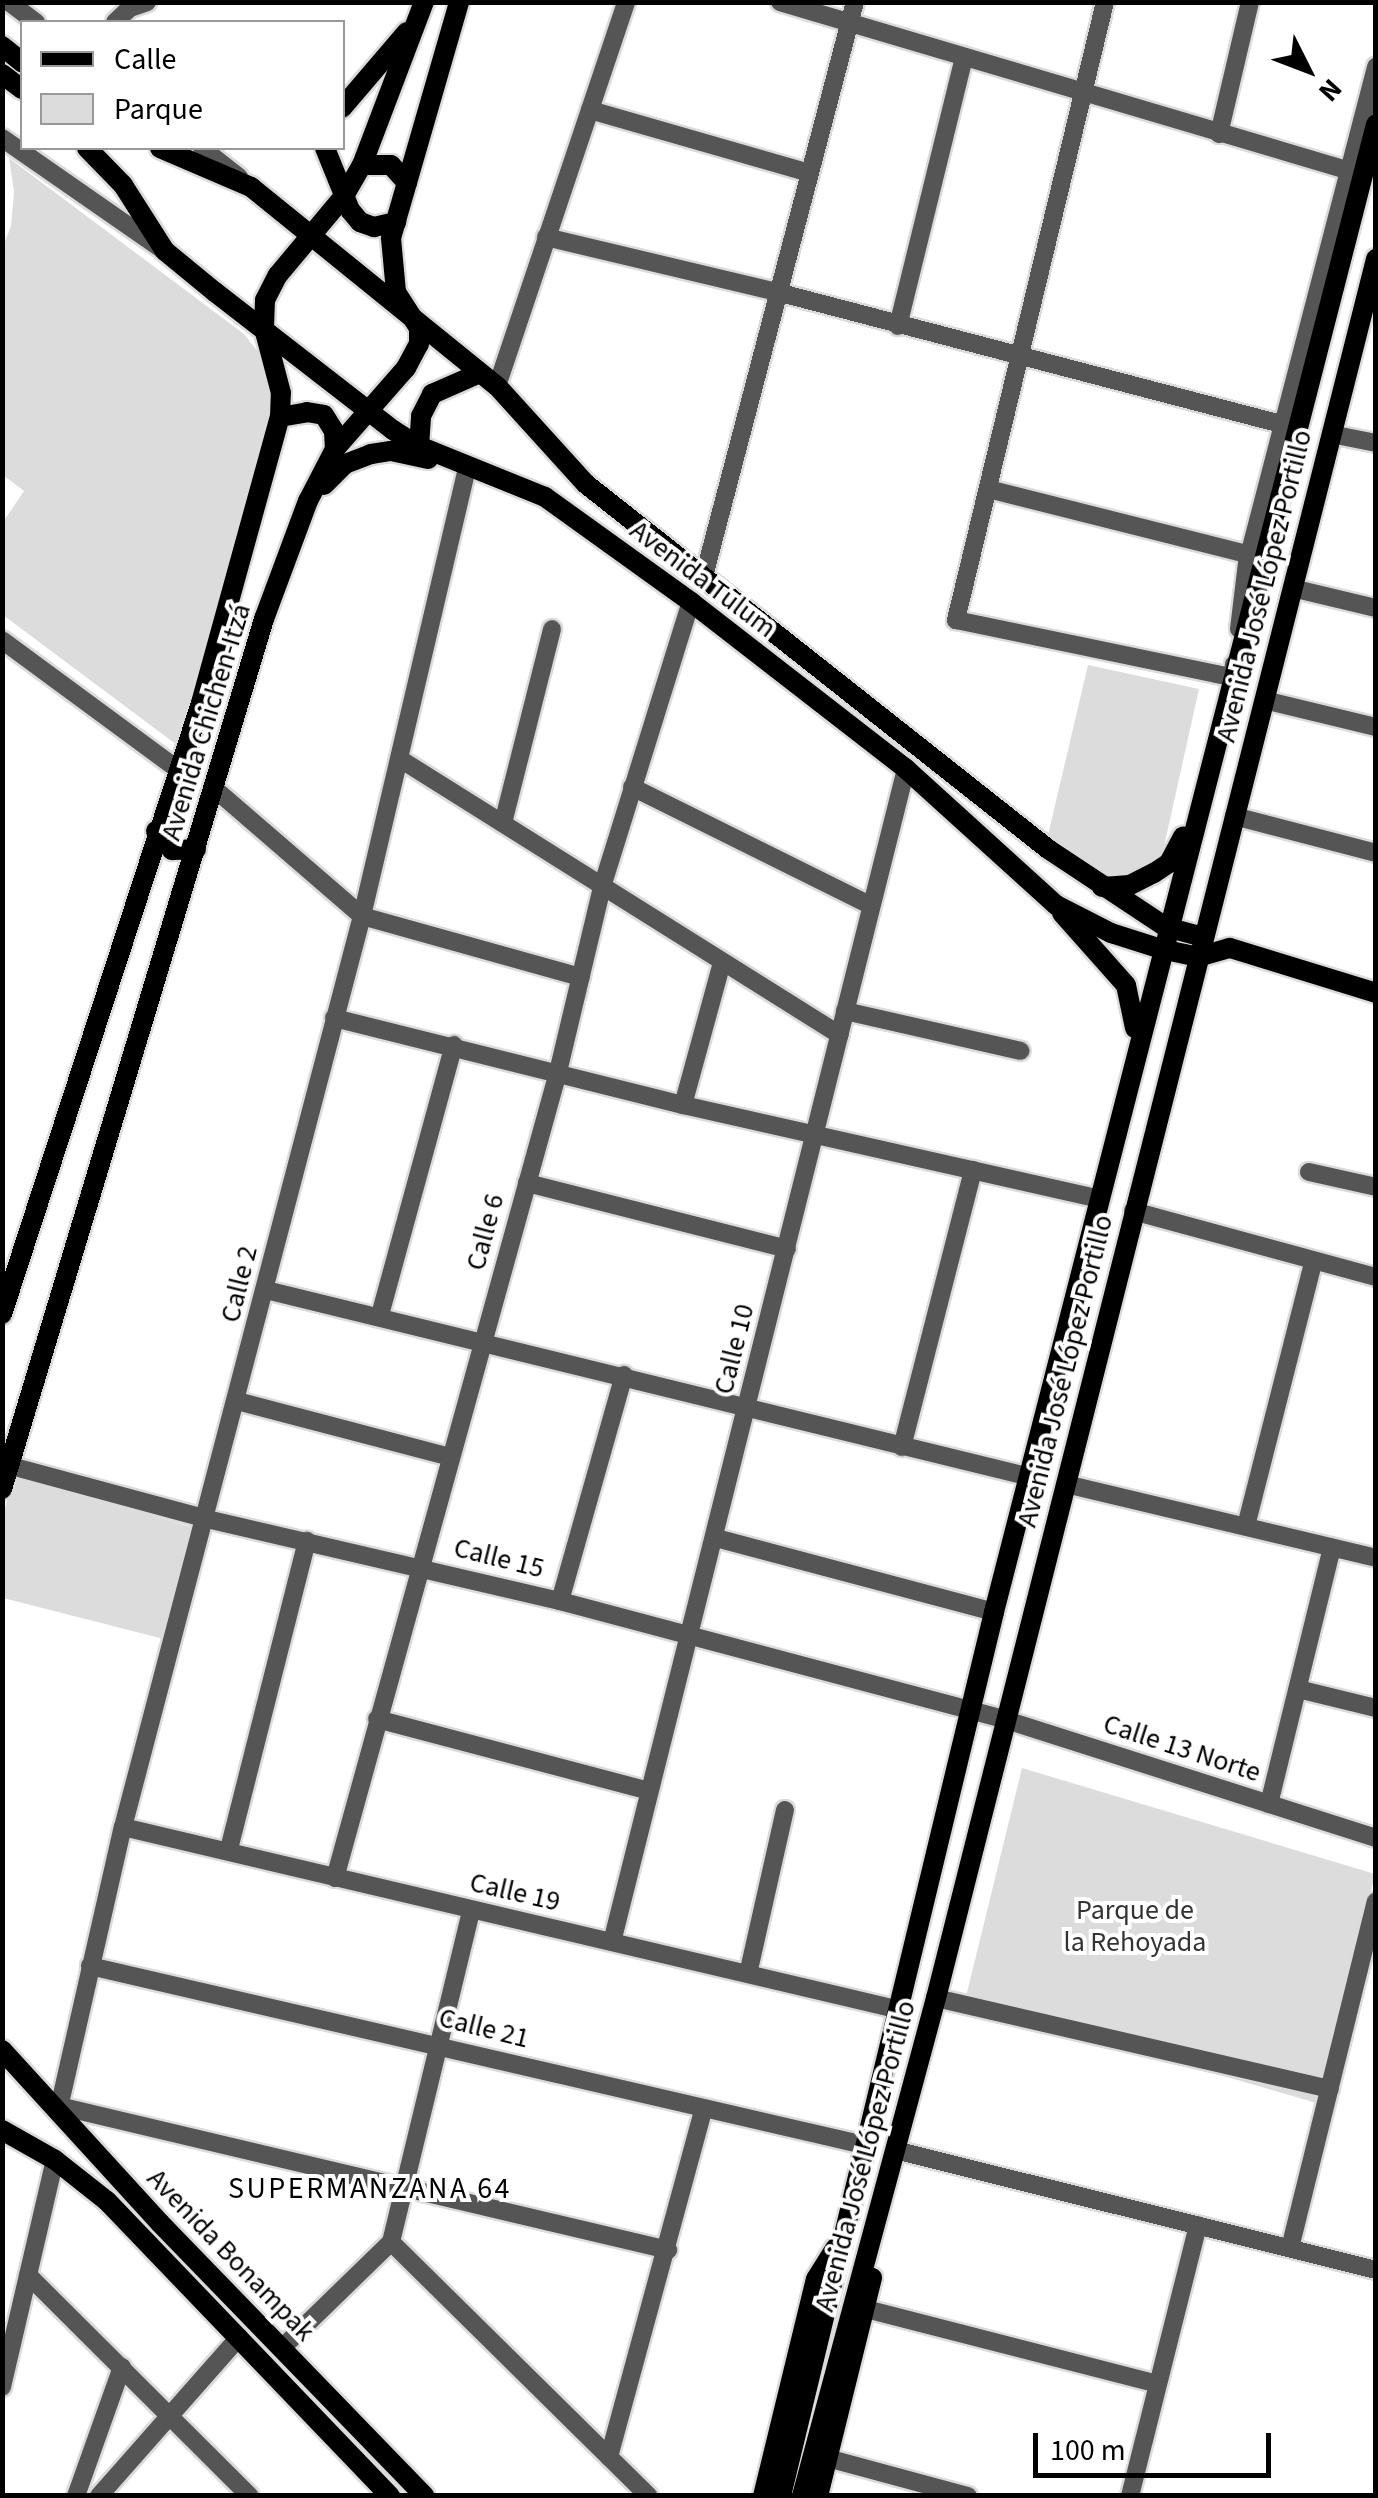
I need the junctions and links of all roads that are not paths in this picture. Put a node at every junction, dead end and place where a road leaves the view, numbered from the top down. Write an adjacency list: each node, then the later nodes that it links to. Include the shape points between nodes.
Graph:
1 (10, 2): 10 (street)
2 (147, 2): 11 (street)
3 (459, 2): 28 (main road)
4 (626, 2): 17 (street)
5 (780, 2): 12 (street)
6 (855, 2): 12 (street)
7 (1105, 2): 15 (street)
8 (1250, 2): 19 (street)
9 (421, 11): 16 (main road); 25 (main road, Avenida Chichen-Itzá)
10 (33, 20)
11 (117, 20)
12 (850, 23): 13 (street); 27 (street)
13 (964, 58): 15 (street); 38 (street)
14 (1376, 68): 26 (street, Avenida José López Portillo)
15 (1085, 94): 19 (street); 40 (street)
16 (345, 104)
17 (590, 110): 27 (street); 32 (street)
18 (1376, 124): 59 (main road, Avenida José López Portillo)
19 (1218, 134): 26 (street)
20 (2, 138): 34 (street, Avenida Tulum)
21 (89, 150): 34 (main road, Avenida Tulum)
22 (165, 150): 29 (main road, Avenida Tulum)
23 (205, 150): 29 (street, Avenida Tulum)
24 (326, 150): 30 (main road)
25 (362, 165): 28 (main road, via 392,166); 30 (main road, Avenida Chichen-Itzá)
26 (1350, 171): 44 (street, Avenida José López Portillo)
27 (809, 173): 36 (street)
28 (407, 183): 31 (main road)
29 (251, 187): 33 (main road, Avenida Tulum)
30 (344, 196): 31 (main road, via 366,226); 33 (main road, Avenida Chichen-Itzá)
31 (396, 222): 37 (main road, via 391,274)
32 (546, 237): 36 (street); 41 (street)
33 (312, 238): 37 (main road, Avenida Tulum); 39 (main road, Avenida Chichen-Itzá, via 265,300)
34 (165, 251): 39 (main road, Avenida Tulum)
35 (1376, 259): 45 (main road, Avenida José López Portillo)
36 (777, 292): 38 (street); 53 (street)
37 (412, 316): 41 (main road, Avenida Tulum); 42 (main road, Avenida Chichen-Itzá, via 418,328 415,354)
38 (898, 326): 40 (street)
39 (264, 328): 42 (main road, Avenida Tulum); 43 (main road, Avenida Chichen-Itzá)
40 (1020, 359): 44 (street); 50 (street)
41 (488, 380): 47 (main road, via 432,394 421,416); 53 (main road, Avenida Tulum, via 586,484)
42 (367, 408): 47 (main road, Avenida Tulum); 48 (main road, Avenida Chichen-Itzá)
43 (280, 417): 48 (main road, via 324,416); 61 (main road, Avenida Chichen-Itzá)
44 (1285, 425): 52 (street, Avenida José López Portillo)
45 (1331, 434): 46 (street); 54 (main road, Avenida José López Portillo)
46 (1376, 443)
47 (419, 446): 49 (main road, Avenida Tulum)
48 (335, 449): 51 (main road, Avenida Chichen-Itzá)
49 (467, 467): 51 (main road, via 391,451 372,454 344,464); 55 (main road, Avenida Tulum, via 545,497); 64 (street, Calle 2)
50 (988, 489): 52 (street); 59 (street, via 956,620)
51 (308, 501): 62 (main road, Avenida Chichen-Itzá)
52 (1250, 555): 59 (street, Avenida José López Portillo)
53 (704, 580): 74 (main road, Avenida Tulum)
54 (1292, 588): 56 (street); 60 (main road, Avenida José López Portillo)
55 (691, 602): 65 (main road, Avenida Tulum); 67 (street, Calle 6)
56 (1376, 608)
57 (552, 629): 71 (street)
58 (2, 640): 66 (street)
59 (1232, 676): 69 (main road, Avenida José López Portillo)
60 (1264, 700): 63 (street); 70 (main road, Avenida José López Portillo)
61 (201, 702): 62 (main road, via 223,704); 66 (main road, Avenida Chichen-Itzá)
62 (234, 722): 68 (main road, Avenida Chichen-Itzá)
63 (1376, 728)
64 (400, 759): 71 (street); 81 (street, Calle 2)
65 (906, 769): 76 (main road, Avenida Tulum); 79 (street, Calle 10)
66 (177, 770): 72 (main road, Avenida Chichen-Itzá)
67 (632, 787): 77 (street, Calle 6); 79 (street)
68 (216, 790): 73 (main road, Avenida Chichen-Itzá); 81 (street)
69 (1199, 810): 78 (main road, via 1169,862 1130,885); 82 (main road, Avenida José López Portillo)
70 (1234, 816): 75 (street); 83 (main road, Avenida José López Portillo)
71 (503, 823): 77 (street)
72 (156, 831): 73 (main road, via 172,850); 107 (main road, Avenida Chichen-Itzá)
73 (196, 849): 115 (main road, Avenida Chichen-Itzá)
74 (1048, 849): 76 (main road, via 1043,871); 78 (main road, Avenida Tulum)
75 (1376, 854)
76 (1026, 880): 80 (main road, Avenida Tulum)
77 (602, 886): 85 (street); 86 (street, Calle 6)
78 (1102, 888): 82 (main road, Avenida Tulum)
79 (870, 905): 88 (street, Calle 10)
80 (1056, 906): 84 (main road, Avenida Tulum); 92 (main road, via 1126,985)
81 (362, 916): 86 (street); 89 (street, Calle 2)
82 (1166, 928): 83 (main road, Avenida Tulum); 84 (main road, Avenida José López Portillo)
83 (1201, 947): 84 (main road, Avenida Tulum); 87 (main road, via 1230,948); 102 (main road, Avenida José López Portillo)
84 (1161, 949): 92 (main road, Avenida José López Portillo)
85 (722, 962): 90 (street); 95 (street)
86 (581, 977): 94 (street, Calle 6)
87 (1376, 993)
88 (845, 1011): 90 (street, Calle 10); 93 (street)
89 (334, 1018): 91 (street); 106 (street, Calle 2)
90 (840, 1035): 96 (street, Calle 10)
91 (454, 1045): 94 (street); 108 (street)
92 (1136, 1045): 101 (main road, Avenida José López Portillo)
93 (1021, 1051)
94 (558, 1072): 95 (street); 99 (street, Calle 6)
95 (683, 1105): 96 (street)
96 (816, 1133): 97 (street); 103 (street, Calle 10)
97 (973, 1170): 101 (street); 113 (street)
98 (1310, 1172): 100 (street)
99 (527, 1183): 103 (street); 109 (street, Calle 6)
100 (1376, 1187)
101 (1099, 1199): 116 (main road, Avenida José López Portillo)
102 (1133, 1211): 104 (street); 117 (main road, Avenida José López Portillo)
103 (788, 1249): 112 (street, Calle 10)
104 (1313, 1263): 105 (street); 120 (street)
105 (1376, 1277)
106 (266, 1290): 108 (street); 111 (street, Calle 2)
107 (2, 1314)
108 (380, 1315): 109 (street)
109 (484, 1342): 110 (street); 114 (street, Calle 6)
110 (624, 1375): 112 (street); 126 (street)
111 (237, 1400): 114 (street); 119 (street, Calle 2)
112 (747, 1408): 113 (street); 121 (street, Calle 10)
113 (902, 1447): 116 (street)
114 (451, 1457): 125 (street, Calle 6)
115 (10, 1466): 118 (main road, Avenida Chichen-Itzá); 119 (street, Calle 15)
116 (1030, 1477): 127 (main road, Avenida José López Portillo)
117 (1066, 1484): 120 (street); 133 (main road, Avenida José López Portillo)
118 (2, 1489)
119 (207, 1520): 122 (street, Calle 15); 137 (street, Calle 2)
120 (1246, 1526): 123 (street)
121 (716, 1538): 127 (street); 128 (street, Calle 10)
122 (307, 1540): 125 (street, Calle 15); 139 (street)
123 (1332, 1548): 124 (street); 129 (street)
124 (1376, 1558)
125 (418, 1566): 126 (street, Calle 15); 132 (street, Calle 6)
126 (560, 1601): 128 (street, Calle 15)
127 (994, 1612): 131 (main road, Avenida José López Portillo)
128 (690, 1639): 131 (street, Calle 15); 134 (street, Calle 10)
129 (1298, 1688): 130 (street); 135 (street)
130 (1376, 1708)
131 (972, 1712): 133 (street, Calle 13 Norte); 147 (main road, Avenida José López Portillo)
132 (377, 1719): 134 (street); 140 (street, Calle 6)
133 (1003, 1720): 135 (street, Calle 13 Norte); 146 (main road, Avenida José López Portillo)
134 (649, 1792): 143 (street, Calle 10)
135 (1270, 1804): 138 (street, Calle 13 Norte)
136 (785, 1810): 145 (street)
137 (123, 1827): 139 (street, Calle 19); 144 (street, Calle 2)
138 (1376, 1838)
139 (229, 1849): 140 (street, Calle 19)
140 (335, 1878): 142 (street, Calle 19)
141 (1376, 1901): 150 (street)
142 (471, 1911): 143 (street, Calle 19); 148 (street)
143 (612, 1942): 145 (street, Calle 19)
144 (90, 1966): 148 (street, Calle 21); 151 (street, Calle 2)
145 (748, 1974): 147 (street, Calle 19)
146 (936, 1998): 150 (street); 155 (main road, Avenida José López Portillo)
147 (896, 2009): 154 (main road, Avenida José López Portillo)
148 (437, 2044): 152 (street, Calle 21); 157 (street)
149 (2, 2050): 151 (main road, Avenida Bonampak)
150 (1330, 2089): 161 (street)
151 (59, 2109): 157 (street); 167 (main road, Avenida Bonampak)
152 (703, 2110): 154 (street, Calle 21); 162 (street)
153 (2, 2130): 156 (main road, Avenida Bonampak)
154 (864, 2145): 159 (main road, Avenida José López Portillo)
155 (895, 2150): 158 (street); 165 (main road, Avenida José López Portillo, via 868,2246)
156 (55, 2160): 164 (street); 166 (main road, Avenida Bonampak, via 107,2201)
157 (404, 2185): 160 (street); 162 (street)
158 (1198, 2225): 161 (street); 169 (street)
159 (841, 2238): 180 (main road, via 816,2279); 181 (main road, Avenida José López Portillo)
160 (392, 2242): 167 (street); 172 (street)
161 (1290, 2248): 163 (street)
162 (668, 2250): 172 (street)
163 (1376, 2270)
164 (28, 2275): 168 (street); 170 (street)
165 (860, 2306): 169 (street); 173 (main road); 182 (main road, Avenida José López Portillo)
166 (239, 2337): 171 (street); 177 (main road, Avenida Bonampak)
167 (282, 2348): 178 (main road, Avenida Bonampak)
168 (122, 2367): 171 (street); 174 (street)
169 (1158, 2384): 185 (street)
170 (2, 2387)
171 (169, 2412): 175 (street); 176 (street)
172 (609, 2456): 179 (street)
173 (827, 2458): 183 (main road); 184 (street)
174 (76, 2496)
175 (100, 2496)
176 (250, 2496)
177 (390, 2496)
178 (425, 2496)
179 (649, 2496)
180 (763, 2496)
181 (781, 2496)
182 (802, 2496)
183 (818, 2496)
184 (968, 2496)
185 (1130, 2496)

